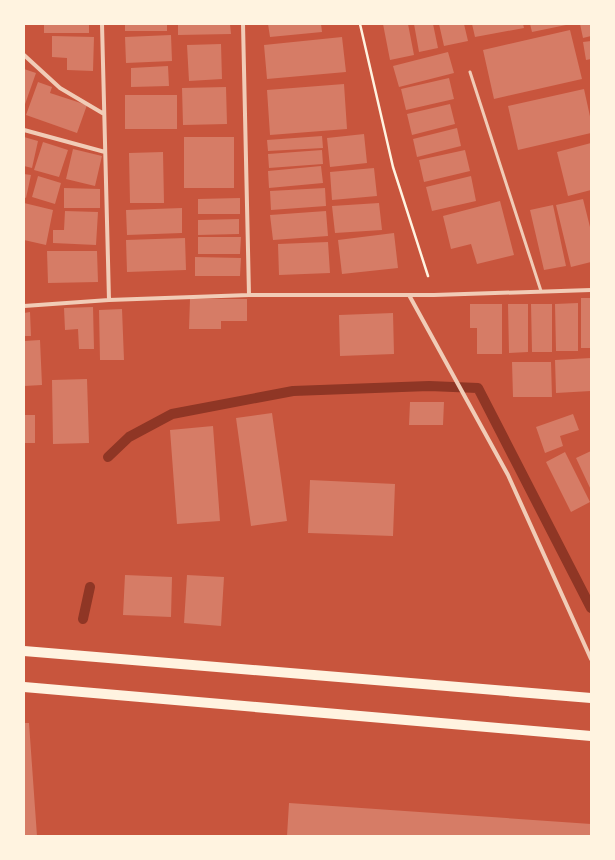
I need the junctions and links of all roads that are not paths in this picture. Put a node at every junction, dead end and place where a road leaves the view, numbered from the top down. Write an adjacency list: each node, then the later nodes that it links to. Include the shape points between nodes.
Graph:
1 (102, 24): 5 (street)
2 (243, 24): 10 (street)
3 (24, 55): 5 (street, via 60,88)
4 (470, 72): 9 (lane)
5 (104, 114): 7 (street)
6 (24, 130): 7 (street)
7 (105, 152): 12 (street)
8 (591, 290): 9 (street)
9 (541, 292): 11 (street)
10 (249, 295): 11 (street); 12 (street)
11 (409, 295): 15 (street, via 508,475)
12 (109, 300): 13 (street)
13 (24, 306)
14 (24, 651): 17 (main road)
15 (591, 659)
16 (24, 687): 18 (main road)
17 (591, 698)
18 (591, 736)

